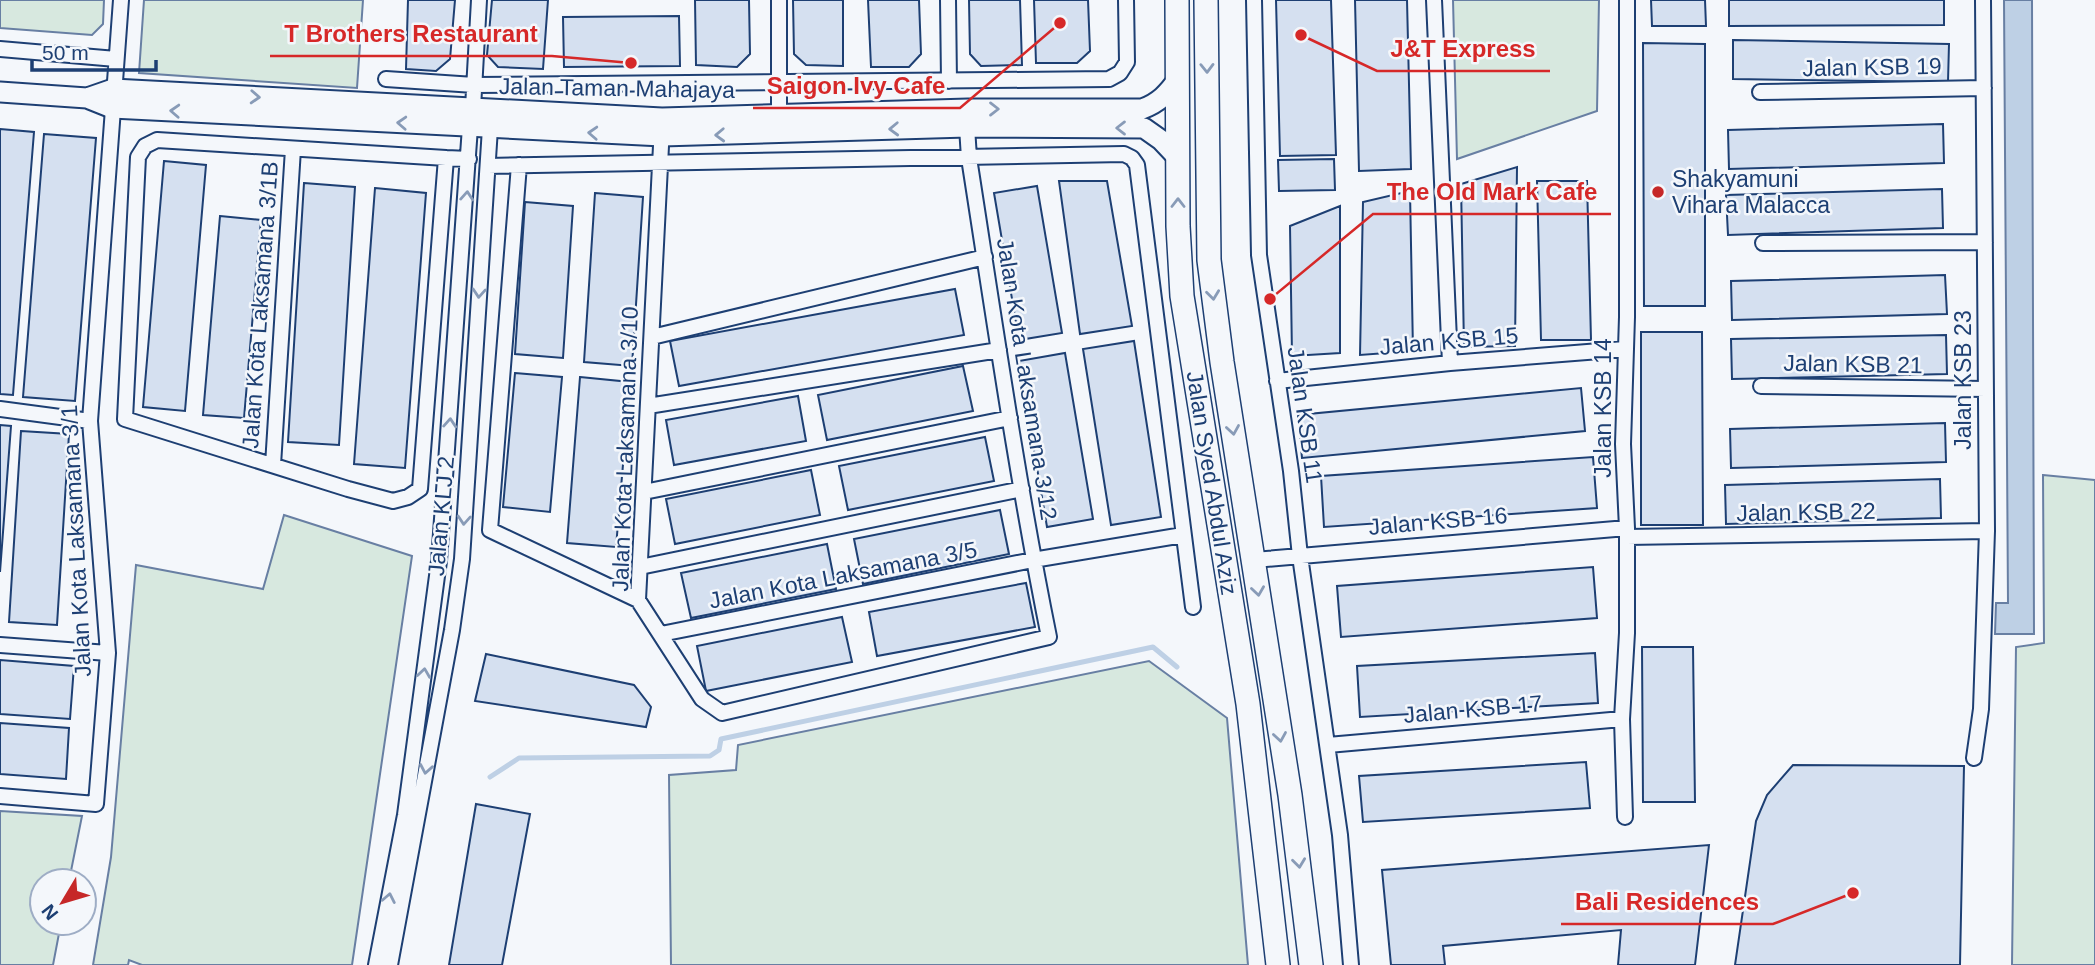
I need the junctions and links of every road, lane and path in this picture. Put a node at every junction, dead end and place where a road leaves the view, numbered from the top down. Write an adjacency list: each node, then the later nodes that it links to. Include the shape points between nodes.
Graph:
1 (121, 0): 13 (street, Jalan Kota Laksamana 3/1)
2 (479, 0): 18 (street)
3 (779, 0): 17 (street)
4 (948, 0): 16 (street)
5 (1126, 0): 16 (street, via 1127,62 1109,79)
6 (1177, 0): 15 (main road, Jalan Syed Abdul Aziz)
7 (1206, 0): 57 (main road, Jalan Syed Abdul Aziz, one-way to 57, via 1209,260)
8 (1254, 0): 42 (street, Jalan KSB 11, via 1259,255)
9 (1434, 0): 41 (street)
10 (1627, 0): 39 (street, Jalan KSB 14)
11 (1983, 0): 19 (street, Jalan KSB 23)
12 (0, 49): 13 (street)
13 (116, 59): 22 (street, Jalan Kota Laksamana 3/1)
14 (386, 79): 18 (street)
15 (1178, 79): 24 (street, Jalan Taman Mahajaya, one-way to 15, via 968,109 1142,110 1165,96); 30 (main road, Jalan Syed Abdul Aziz)
16 (949, 81): 17 (street)
17 (779, 82): 18 (street); 24 (street)
18 (474, 85): 23 (street)
19 (1984, 88): 21 (street, Jalan KSB 19); 35 (street, Jalan KSB 23)
20 (0, 92): 22 (street, Jalan Taman Mahajaya)
21 (1760, 92)
22 (113, 99): 23 (street, Jalan Taman Mahajaya, one-way to 22); 23 (street, Jalan Taman Mahajaya, one-way to 23, via 433,106); 48 (street, Jalan Kota Laksamana 3/1)
23 (478, 120): 25 (street, Jalan Taman Mahajaya, one-way to 23); 25 (street, Jalan Taman Mahajaya, via 520,111); 31 (street, Jalan KLJ 2); 34 (street, Jalan KLJ 2)
24 (779, 124): 25 (street, Jalan Taman Mahajaya); 26 (street, Jalan Taman Mahajaya, one-way to 24)
25 (662, 127): 32 (street, Jalan Kota Laksamana 3/10)
26 (967, 127): 29 (street, Jalan Kota Laksamana 3/12); 30 (street, Jalan Taman Mahajaya, one-way to 26, via 1144,128)
27 (293, 149): 28 (street); 49 (street, Jalan Kota Laksamana 3/1B); 49 (street, via 157,140 138,156 125,419)
28 (446, 158): 31 (street); 49 (street, via 420,489 394,501)
29 (969, 158): 32 (street); 37 (street, Jalan Kota Laksamana 3/12); 54 (street, via 1125,153 1137,165)
30 (1178, 158): 73 (main road, Jalan Syed Abdul Aziz, one-way to 30, via 1246,691 1182,296)
31 (469, 159): 69 (street, Jalan KLJ 2, one-way to 31, via 439,561)
32 (661, 163): 33 (street); 38 (street, Jalan Kota Laksamana 3/10)
33 (519, 165): 34 (street); 59 (street, via 490,530)
34 (488, 166): 69 (street, Jalan KLJ 2, one-way to 69, via 462,559 452,630)
35 (1985, 242): 36 (street); 44 (street, Jalan KSB 23)
36 (1763, 243)
37 (985, 257): 38 (street); 40 (street, Jalan Kota Laksamana 3/12)
38 (652, 337): 45 (street, Jalan Kota Laksamana 3/10)
39 (1625, 349): 41 (street, Jalan KSB 15); 53 (street, Jalan KSB 14)
40 (999, 350): 45 (street); 47 (street, Jalan Kota Laksamana 3/12)
41 (1450, 363): 42 (street, Jalan KSB 15)
42 (1277, 381): 55 (street, Jalan KSB 11)
43 (1761, 386): 44 (street, Jalan KSB 21)
44 (1986, 389): 52 (street, Jalan KSB 23)
45 (648, 406): 51 (street, Jalan Kota Laksamana 3/10)
46 (0, 410): 48 (street)
47 (1010, 418): 50 (street, Jalan Kota Laksamana 3/12); 51 (street)
48 (90, 421): 64 (street, Jalan Kota Laksamana 3/1)
49 (272, 465)
50 (1022, 489): 56 (street, Jalan Kota Laksamana 3/12); 58 (street)
51 (644, 492): 58 (street, Jalan Kota Laksamana 3/10)
52 (1987, 531): 53 (street, Jalan KSB 22); 67 (street, Jalan KSB 23, via 1981,709)
53 (1627, 533): 55 (street, Jalan KSB 16); 65 (street, Jalan KSB 14)
54 (1183, 535): 56 (street, Jalan Kota Laksamana 3/5); 60 (street)
55 (1300, 556): 57 (street, Jalan KSB 16); 66 (street, Jalan KSB 11)
56 (1033, 560): 61 (street, Jalan Kota Laksamana 3/5); 62 (street, Jalan Kota Laksamana 3/12)
57 (1254, 560): 74 (main road, Jalan Syed Abdul Aziz, one-way to 74)
58 (640, 567): 59 (street, Jalan Kota Laksamana 3/10)
59 (638, 600): 61 (street, Jalan Kota Laksamana 3/10)
60 (1193, 607)
61 (661, 634): 62 (street, Jalan Kota Laksamana 3/10, via 702,699 722,713)
62 (1049, 638)
63 (0, 645): 64 (street)
64 (108, 653): 68 (street, Jalan Kota Laksamana 3/1, via 96,804)
65 (1622, 719): 66 (street, Jalan KSB 17); 70 (street, Jalan KSB 14)
66 (1328, 745): 75 (street, Jalan KSB 11)
67 (1974, 758)
68 (0, 796)
69 (411, 816): 71 (street, Jalan KLJ 2, one-way to 69); 72 (street, Jalan KLJ 2)
70 (1626, 817)
71 (376, 965)
72 (390, 965)
73 (1278, 965)
74 (1311, 965)
75 (1351, 965)

